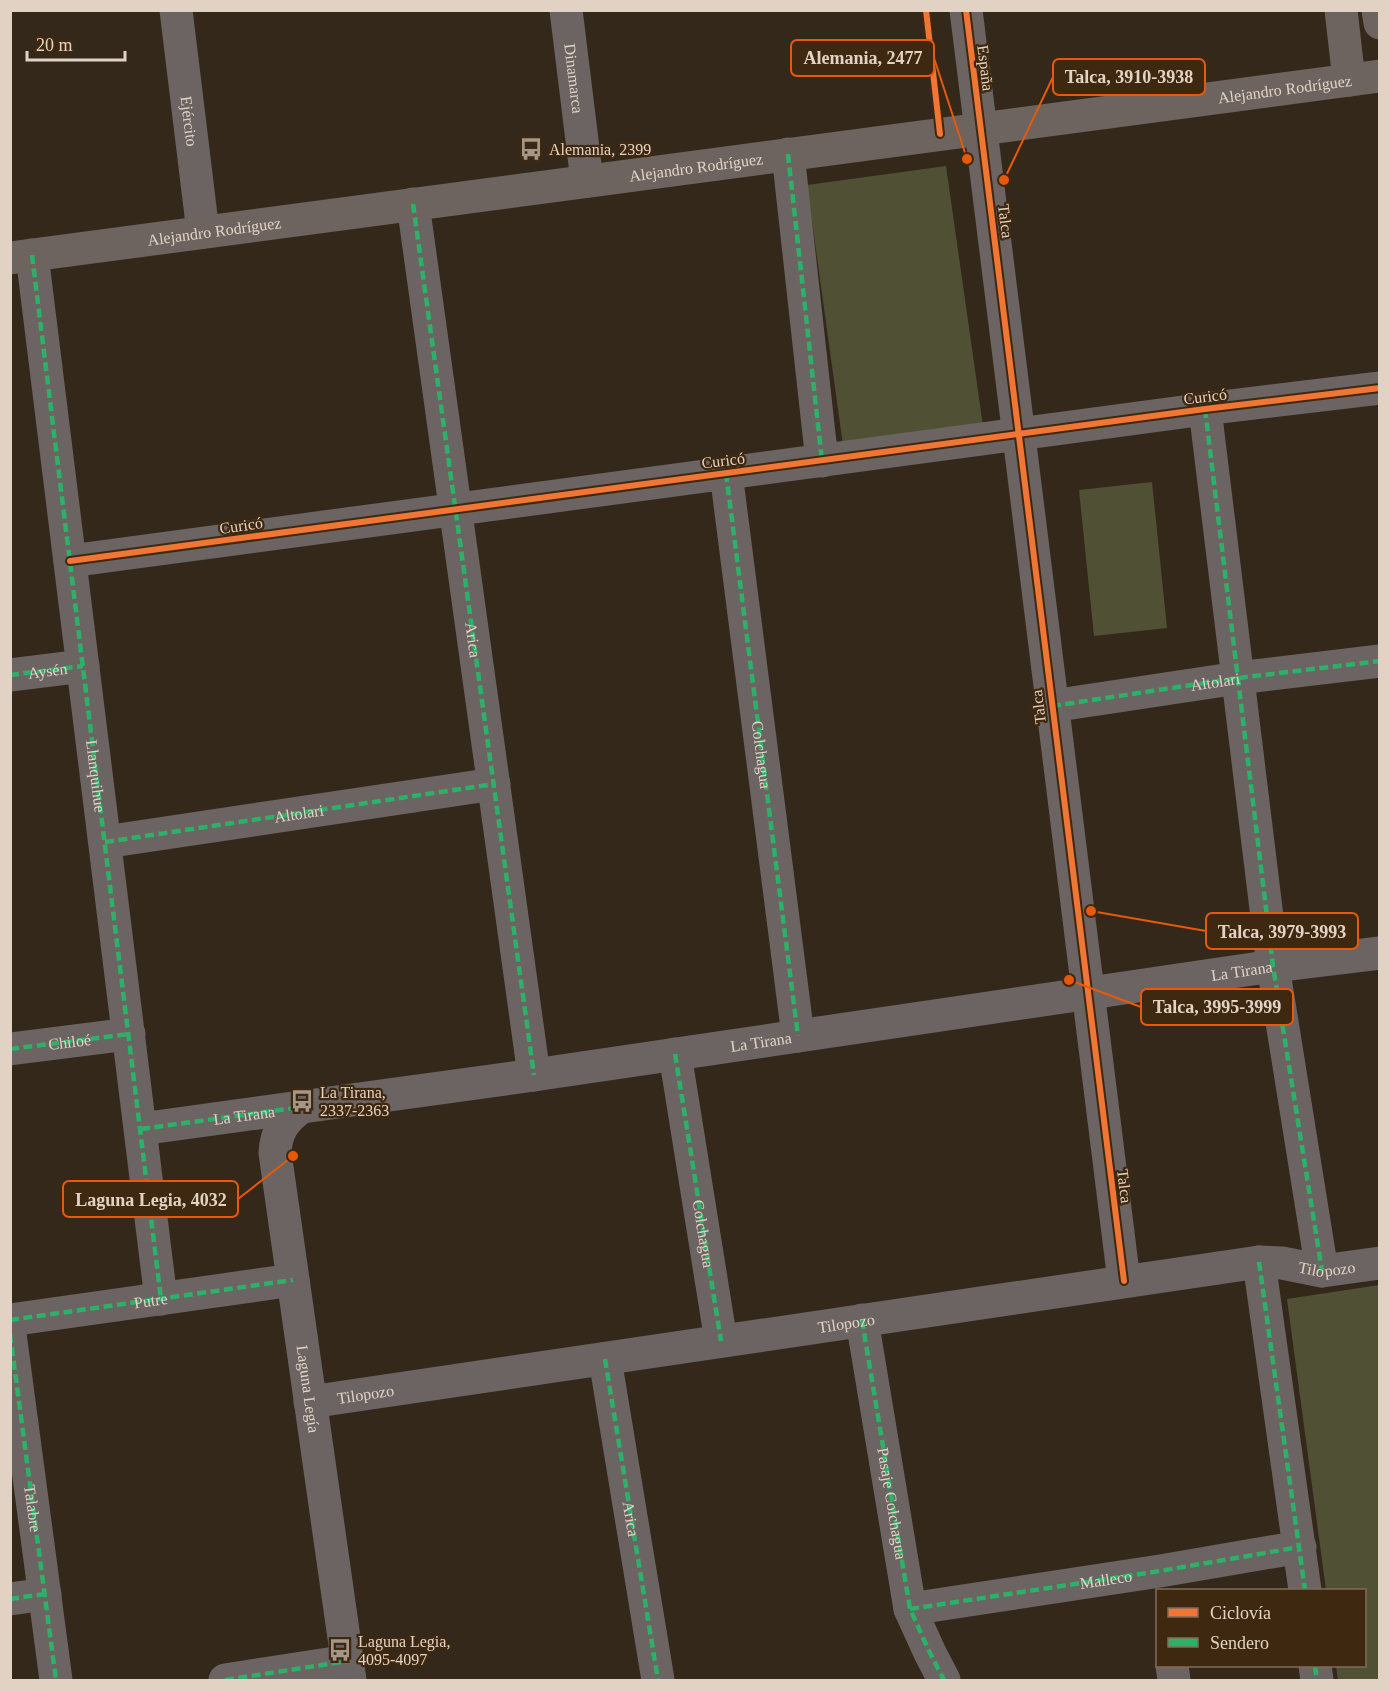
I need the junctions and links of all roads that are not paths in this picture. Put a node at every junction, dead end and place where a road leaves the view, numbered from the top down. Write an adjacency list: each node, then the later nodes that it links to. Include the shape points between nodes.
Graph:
1 (176, 10): 12 (street, Ejército)
2 (566, 10): 10 (street, Dinamarca)
3 (966, 10): 8 (street, España)
4 (1341, 10): 7 (main road)
5 (1378, 10): 6 (main road)
6 (1380, 23)
7 (1364, 78): 8 (main road, Alejandro Rodríguez)
8 (980, 129): 9 (main road, Alejandro Rodríguez); 16 (street, Talca)
9 (788, 154): 10 (main road, Alejandro Rodríguez); 17 (street)
10 (587, 181): 11 (main road, Alejandro Rodríguez)
11 (413, 204): 12 (main road, Alejandro Rodríguez); 19 (street, Arica)
12 (203, 232): 13 (main road, Alejandro Rodríguez)
13 (21, 256): 20 (street, Llanquihue)
14 (1380, 388): 15 (street, Curicó)
15 (1205, 409): 16 (street, Curicó); 24 (street)
16 (1019, 434): 17 (street, Curicó); 25 (street, Talca)
17 (822, 461): 18 (street, Curicó)
18 (726, 473): 19 (street, Curicó); 32 (street, Colchagua)
19 (456, 510): 20 (street, Curicó); 26 (street, Arica)
20 (70, 561): 22 (street, Llanquihue)
21 (1380, 661): 24 (street, Altolari)
22 (83, 666): 23 (street, Aysén); 27 (street, Llanquihue)
23 (10, 675)
24 (1238, 678): 25 (street, Altolari); 29 (street)
25 (1052, 706): 30 (street, Talca)
26 (494, 784): 27 (street, Altolari); 35 (street, Arica)
27 (105, 842): 31 (street, Llanquihue)
28 (1380, 953): 29 (street, La Tirana)
29 (1274, 966): 30 (street, La Tirana); 40 (street)
30 (1087, 993): 32 (street, La Tirana); 42 (street, Talca)
31 (129, 1034): 33 (street, Chiloé); 37 (street, Llanquihue)
32 (798, 1036): 34 (street, La Tirana)
33 (10, 1049)
34 (675, 1054): 35 (street, La Tirana); 47 (street, Colchagua)
35 (534, 1075): 36 (street, La Tirana)
36 (302, 1107): 37 (street, La Tirana); 41 (street, Laguna Legía, via 282,1126 275,1154)
37 (141, 1129): 43 (street, Llanquihue)
38 (1259, 1262): 40 (street, Tilopozo); 42 (street, Tilopozo); 50 (street)
39 (1380, 1263): 40 (street, Tilopozo)
40 (1322, 1271)
41 (293, 1280): 43 (street, Putre); 49 (street, Laguna Legía)
42 (1124, 1281): 45 (street, Tilopozo)
43 (162, 1299): 44 (street, Putre)
44 (10, 1320)
45 (862, 1320): 47 (street, Tilopozo); 55 (street, Pasaje Colchagua)
46 (10, 1334): 53 (street, Talabre)
47 (721, 1341): 48 (street, Tilopozo)
48 (605, 1359): 49 (street, Tilopozo); 59 (street, Arica)
49 (310, 1402): 56 (street, Laguna Legía)
50 (1300, 1547): 51 (street, Malleco); 52 (street)
51 (1161, 1581): 55 (street, Malleco)
52 (1305, 1589)
53 (45, 1594): 54 (street); 57 (street, Talabre)
54 (10, 1599)
55 (910, 1608): 60 (street, Pasaje Colchagua)
56 (349, 1671): 58 (street)
57 (56, 1680)
58 (225, 1680)
59 (658, 1680)
60 (945, 1680)

